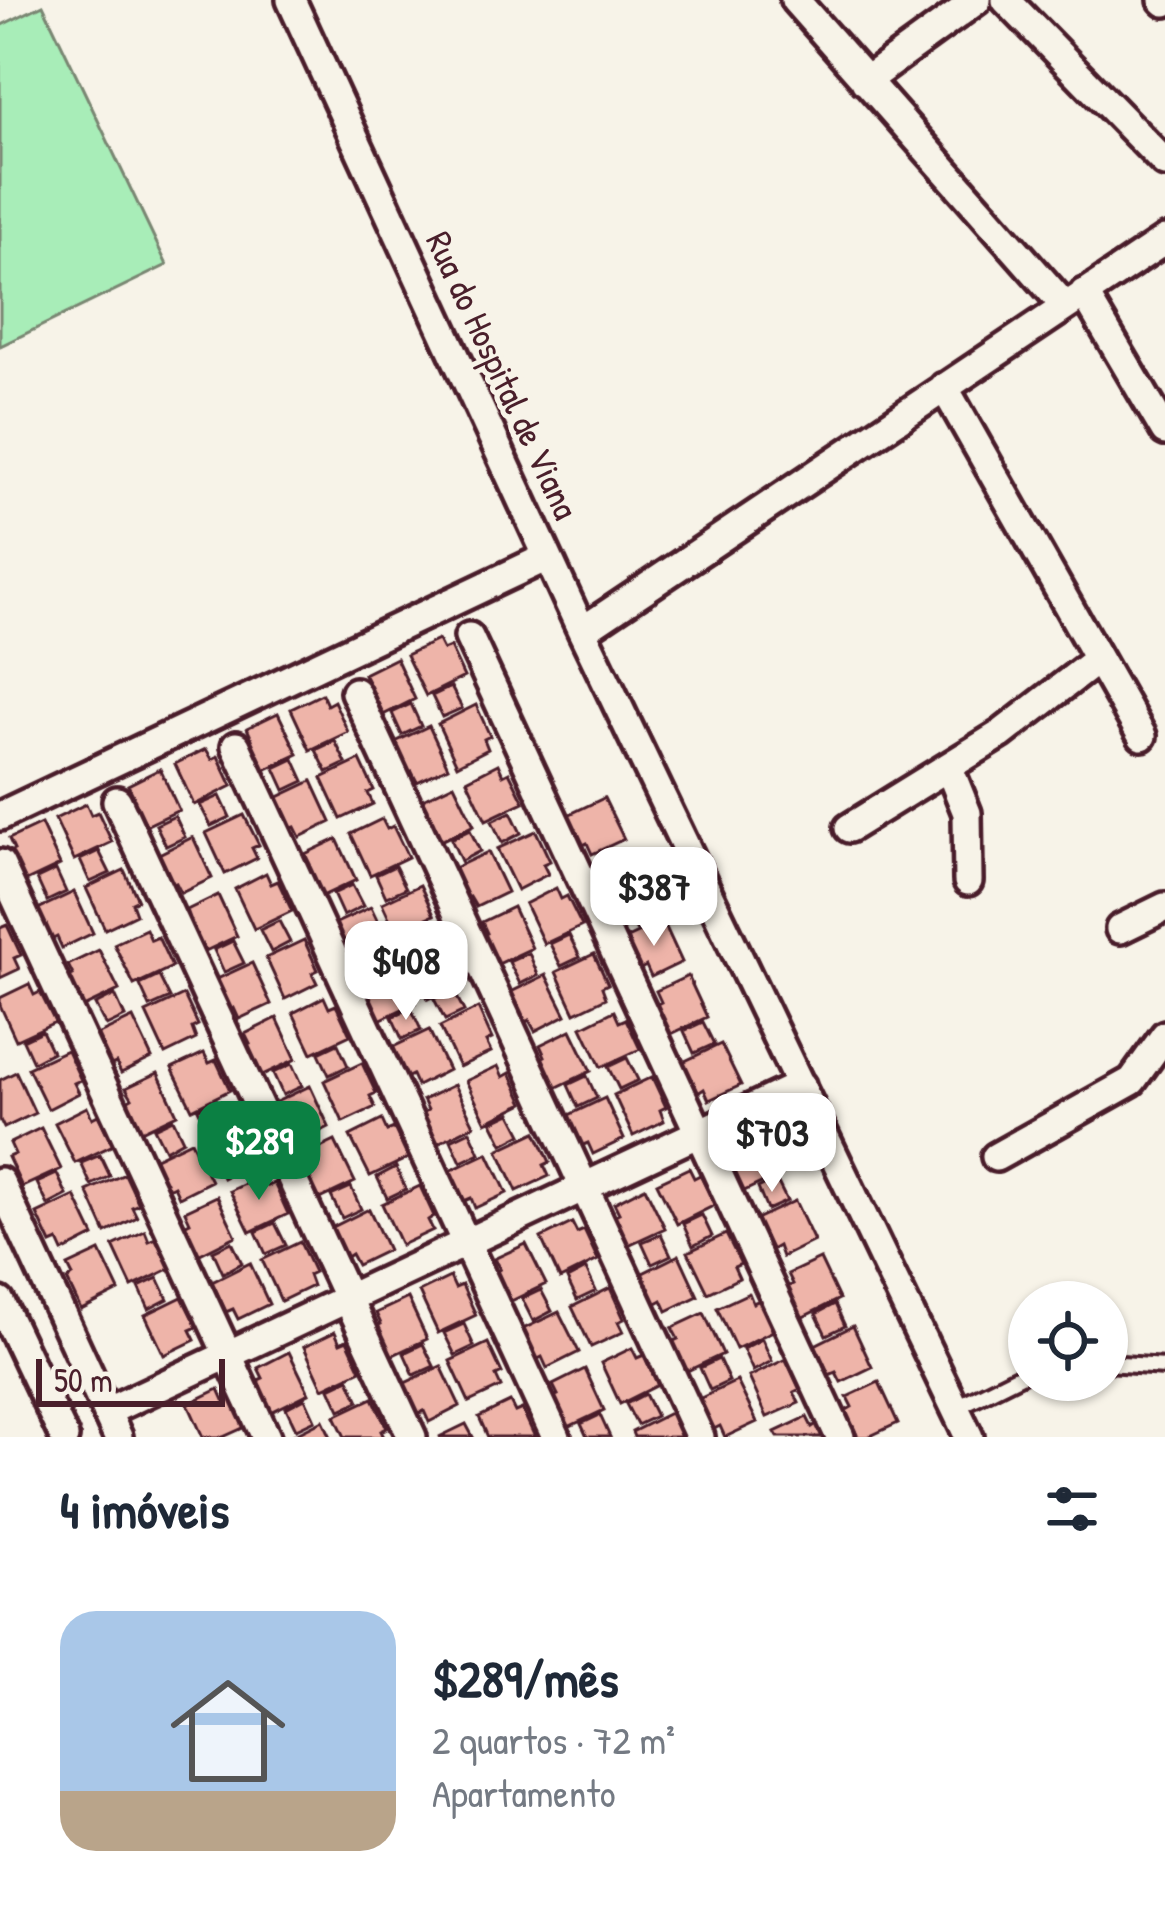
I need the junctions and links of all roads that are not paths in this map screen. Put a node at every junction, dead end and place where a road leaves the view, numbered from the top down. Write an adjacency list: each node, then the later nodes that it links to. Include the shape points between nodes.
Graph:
1 (795, 0): 5 (street)
2 (977, 0): 5 (street)
3 (1006, 0): 6 (street)
4 (293, 1): 11 (street, Rua do Hospital de Viana)
5 (865, 81): 8 (street)
6 (1165, 164)
7 (1165, 240): 8 (street)
8 (1074, 299): 9 (street); 10 (street)
9 (944, 387): 12 (street); 14 (street)
10 (1165, 431)
11 (547, 557): 12 (street); 20 (street, Rua do Hospital de Viana)
12 (581, 631): 27 (street)
13 (470, 637): 28 (street)
14 (1098, 659): 16 (street); 18 (street)
15 (355, 692): 31 (street)
16 (1142, 736)
17 (236, 746): 32 (street)
18 (949, 768): 21 (street); 23 (street, via 967,813)
19 (117, 801): 33 (street)
20 (0, 816)
21 (849, 828)
22 (0, 864): 35 (street)
23 (968, 881)
24 (1165, 907): 25 (street)
25 (1120, 929)
26 (1165, 1035): 29 (street, via 1132,1081)
27 (801, 1085): 28 (street); 39 (street)
28 (699, 1132): 31 (street); 46 (street)
29 (996, 1157)
30 (0, 1182): 40 (street)
31 (584, 1187): 32 (street); 45 (street)
32 (466, 1242): 33 (street); 44 (street)
33 (347, 1298): 35 (street); 43 (street)
34 (0, 1302): 41 (street)
35 (227, 1355): 40 (street); 42 (street)
36 (1128, 1364): 37 (lane)
37 (1165, 1367)
38 (1008, 1381): 39 (lane)
39 (955, 1408): 47 (street)
40 (112, 1424)
41 (64, 1437)
42 (266, 1437)
43 (412, 1437)
44 (556, 1437)
45 (700, 1437)
46 (840, 1437)
47 (969, 1437)

